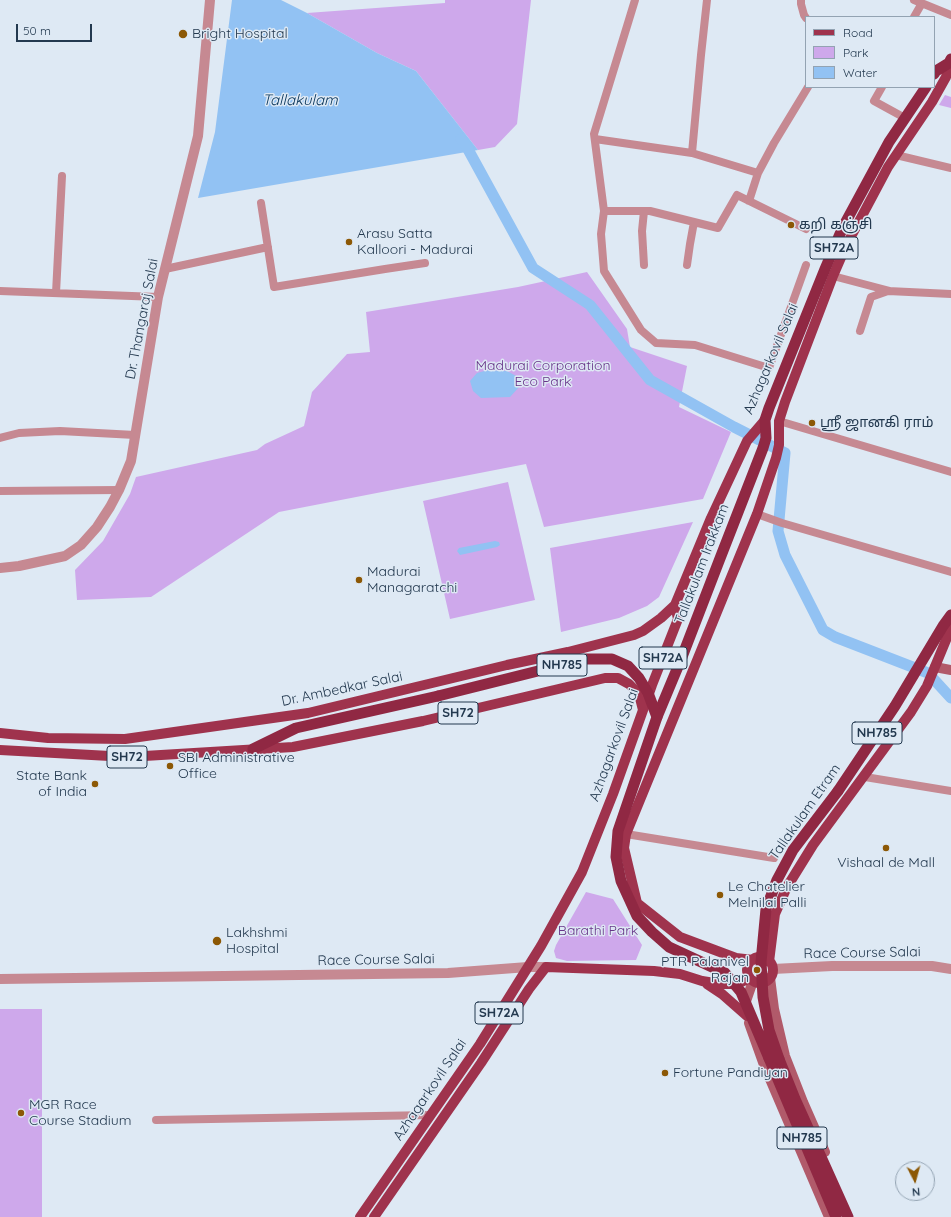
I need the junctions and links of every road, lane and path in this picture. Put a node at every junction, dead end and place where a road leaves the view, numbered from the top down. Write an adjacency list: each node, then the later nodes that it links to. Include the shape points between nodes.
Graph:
1 (210, 0): 32 (street, Dr. Thangaraj Salai, via 198,136)
2 (635, 0): 15 (street, via 594,134)
3 (707, 0): 16 (street)
4 (801, 0): 7 (street)
5 (920, 1): 6 (street); 8 (street)
6 (951, 15)
7 (805, 16)
8 (914, 16)
9 (950, 61): 10 (highway); 17 (main road, via 946,77 932,102)
10 (935, 72)
11 (807, 88): 19 (street)
12 (881, 88): 14 (street, via 874,101)
13 (925, 88): 14 (highway, Azhagarkovil Salai / SH72A)
14 (905, 118): 40 (highway, Azhagarkovil Salai / SH72A, via 889,142 843,227)
15 (595, 139): 16 (street); 23 (street)
16 (692, 153): 19 (street)
17 (896, 155): 18 (street); 33 (main road, via 846,246)
18 (951, 168)
19 (758, 173): 21 (street)
20 (62, 176): 36 (street)
21 (750, 201): 25 (street, via 737,195 718,228); 26 (street)
22 (261, 203): 27 (street)
23 (604, 211): 24 (street); 31 (street, via 601,234 604,271 641,330 656,343 695,345 769,368)
24 (644, 211): 25 (street); 29 (street)
25 (694, 222): 30 (street)
26 (806, 229)
27 (268, 247): 28 (street, via 274,287); 32 (street)
28 (425, 263)
29 (644, 265)
30 (688, 265)
31 (806, 265)
32 (165, 269): 38 (street, Dr. Thangaraj Salai)
33 (833, 276): 35 (street); 41 (main road)
34 (0, 291): 36 (street)
35 (891, 291): 37 (street); 39 (street, via 872,297)
36 (56, 293): 38 (street)
37 (951, 294)
38 (158, 297): 42 (street, Dr. Thangaraj Salai)
39 (860, 331)
40 (765, 420): 50 (main road, Azhagarkovil Salai / SH72A, via 747,442 711,518); 56 (highway, Tallakulam Irakkam / NH785, via 765,443)
41 (779, 421): 44 (street); 47 (main road, via 776,458)
42 (135, 436): 43 (street, via 60,431 19,433); 45 (street, Dr. Thangaraj Salai, via 131,461)
43 (0, 438)
44 (951, 472)
45 (119, 490): 46 (street); 48 (street, Dr. Thangaraj Salai, via 97,527 82,545 66,556)
46 (0, 491)
47 (757, 514): 49 (street); 62 (main road)
48 (0, 568)
49 (951, 572)
50 (675, 604): 55 (main road, Azhagarkovil Salai / SH72A, via 678,619); 57 (main road, Dr. Ambedkar Salai / SH72, via 661,618 634,635 308,713 125,739 48,738)
51 (951, 615): 52 (highway, Tallakulam Etram)
52 (947, 627): 53 (main road); 80 (highway, Tallakulam Etram / NH785, bridge, via 916,670 838,791 793,850 777,880 766,909 761,962 763,997 769,1030 795,1099)
53 (934, 670): 54 (main road); 60 (main road, via 911,712)
54 (951, 670)
55 (643, 710): 58 (main road, SH72, via 639,694 629,684 618,678 605,678 423,722 293,747); 64 (main road, Azhagarkovil Salai / SH72A, via 582,872)
56 (657, 717): 58 (highway, NH785, bridge, via 648,693 628,666 612,659 586,659 296,728); 79 (highway, NH785, bridge, via 618,831 616,857 621,881 637,916 652,932 669,947 725,973 741,992)
57 (0, 733)
58 (253, 749): 59 (main road, SH72, via 128,757)
59 (0, 750)
60 (865, 777): 61 (street); 69 (main road, via 814,845 788,887 776,914)
61 (951, 791)
62 (626, 834): 63 (street); 65 (main road, via 624,848 637,903 680,937 736,958)
63 (774, 858)
64 (541, 946): 66 (main road, Azhagarkovil Salai / SH72A); 67 (main road)
65 (753, 960): 69 (main road, via 762,958); 71 (main road, via 747,971)
66 (528, 967): 67 (street, Race Course Salai); 70 (street, Race Course Salai, via 448,973); 74 (main road, Azhagarkovil Salai / SH72A, via 480,1044)
67 (546, 967): 72 (main road, Race Course Salai, via 654,971 680,974); 77 (main road, Azhagarkovil Salai / SH72A)
68 (951, 968): 69 (street, Race Course Salai, via 832,966)
69 (771, 970): 71 (main road, via 768,980 760,983); 81 (main road, via 774,1009 785,1056)
70 (0, 979)
71 (752, 980): 72 (main road, Race Course Salai, via 737,984); 73 (main road, via 745,1004)
72 (702, 981): 73 (main road, via 722,994)
73 (747, 1016): 78 (main road, via 764,1065)
74 (431, 1115): 75 (street); 76 (main road, Azhagarkovil Salai / SH72A)
75 (156, 1120)
76 (360, 1217)
77 (374, 1217)
78 (829, 1217)
79 (836, 1217)
80 (848, 1217)
81 (853, 1217)

